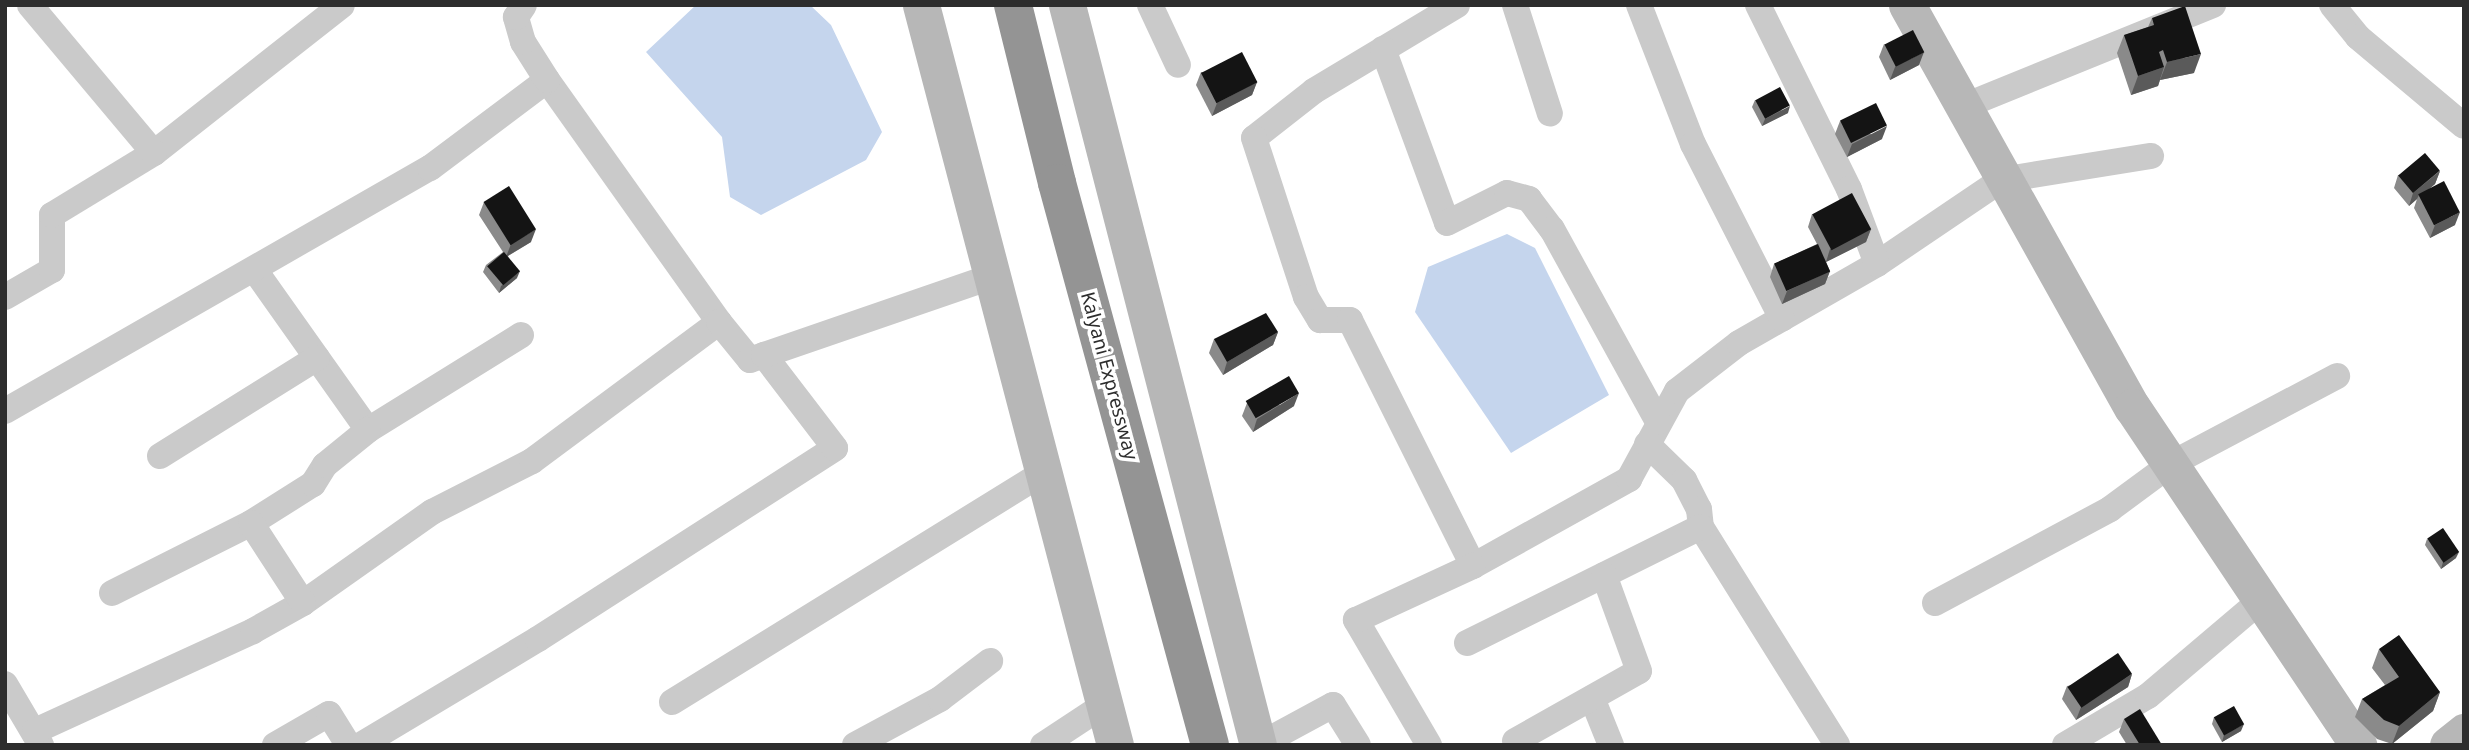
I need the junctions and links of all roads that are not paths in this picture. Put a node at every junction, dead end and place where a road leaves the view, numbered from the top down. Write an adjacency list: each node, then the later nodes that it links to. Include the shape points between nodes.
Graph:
1 (30, 5): 21 (street)
2 (342, 5): 21 (street)
3 (523, 5): 17 (street, via 516,17 523,42)
4 (921, 5): 26 (street)
5 (1013, 5): 63 (highway, Kalyani Expressway, via 1056,183)
6 (1067, 5): 64 (street)
7 (1150, 5): 16 (street)
8 (1457, 5): 15 (street)
9 (1516, 5): 19 (street)
10 (1639, 5): 28 (street, via 1693,144)
11 (1758, 5): 24 (street, via 1849,189)
12 (1907, 5): 18 (street)
13 (2213, 5): 18 (street)
14 (2332, 5): 20 (street, via 2358,37)
15 (1383, 49): 36 (street, via 1447,223 1507,193 1529,199 1552,229); 42 (street, via 1314,91 1255,138 1306,297 1320,320 1350,320)
16 (1178, 65)
17 (547, 79): 25 (street, via 430,168); 29 (street)
18 (1962, 107): 23 (street)
19 (1550, 114)
20 (2464, 126)
21 (154, 153): 27 (street, via 52,215 52,270)
22 (2151, 156): 23 (street)
23 (2001, 180): 24 (street); 38 (street, via 2132,407)
24 (1877, 264): 28 (street)
25 (254, 269): 32 (street); 34 (street)
26 (991, 277): 31 (street); 39 (street)
27 (5, 297)
28 (1782, 319): 36 (street, via 1739,343 1677,391)
29 (719, 322): 31 (street, via 750,360); 46 (street, via 533,461 432,512)
30 (521, 335): 35 (street)
31 (764, 355): 59 (street, via 835,448 538,639)
32 (317, 358): 35 (street); 37 (street)
33 (2337, 376): 38 (street)
34 (5, 411)
35 (368, 430): 40 (street, via 325,465 313,484)
36 (1652, 433): 41 (street, via 1684,480 1699,509); 42 (street, via 1629,479)
37 (160, 456)
38 (2171, 464): 45 (street); 47 (street, via 2110,509)
39 (1043, 473): 52 (street); 53 (street)
40 (251, 523): 44 (street); 46 (street)
41 (1701, 527): 43 (street); 68 (street)
42 (1473, 566): 66 (street, via 1356,620)
43 (1604, 575): 48 (street); 51 (street, via 1639,671)
44 (112, 593)
45 (2261, 600): 69 (street, via 2148,696); 70 (street)
46 (303, 603): 55 (street)
47 (1935, 603)
48 (1467, 643)
49 (990, 661): 60 (street, via 940,699)
50 (5, 684): 55 (street)
51 (1592, 698): 56 (street); 67 (street)
52 (672, 702)
53 (1104, 705): 61 (street); 62 (street)
54 (2464, 732): 71 (street)
55 (38, 738)
56 (1515, 741)
57 (275, 745): 58 (street, via 329,714)
58 (348, 745)
59 (361, 745)
60 (855, 745)
61 (1042, 745)
62 (1115, 745)
63 (1210, 745)
64 (1258, 745): 65 (street, via 1333,705)
65 (1358, 745)
66 (1429, 745)
67 (1611, 745)
68 (1837, 745)
69 (2065, 745)
70 (2358, 745)
71 (2448, 745)

